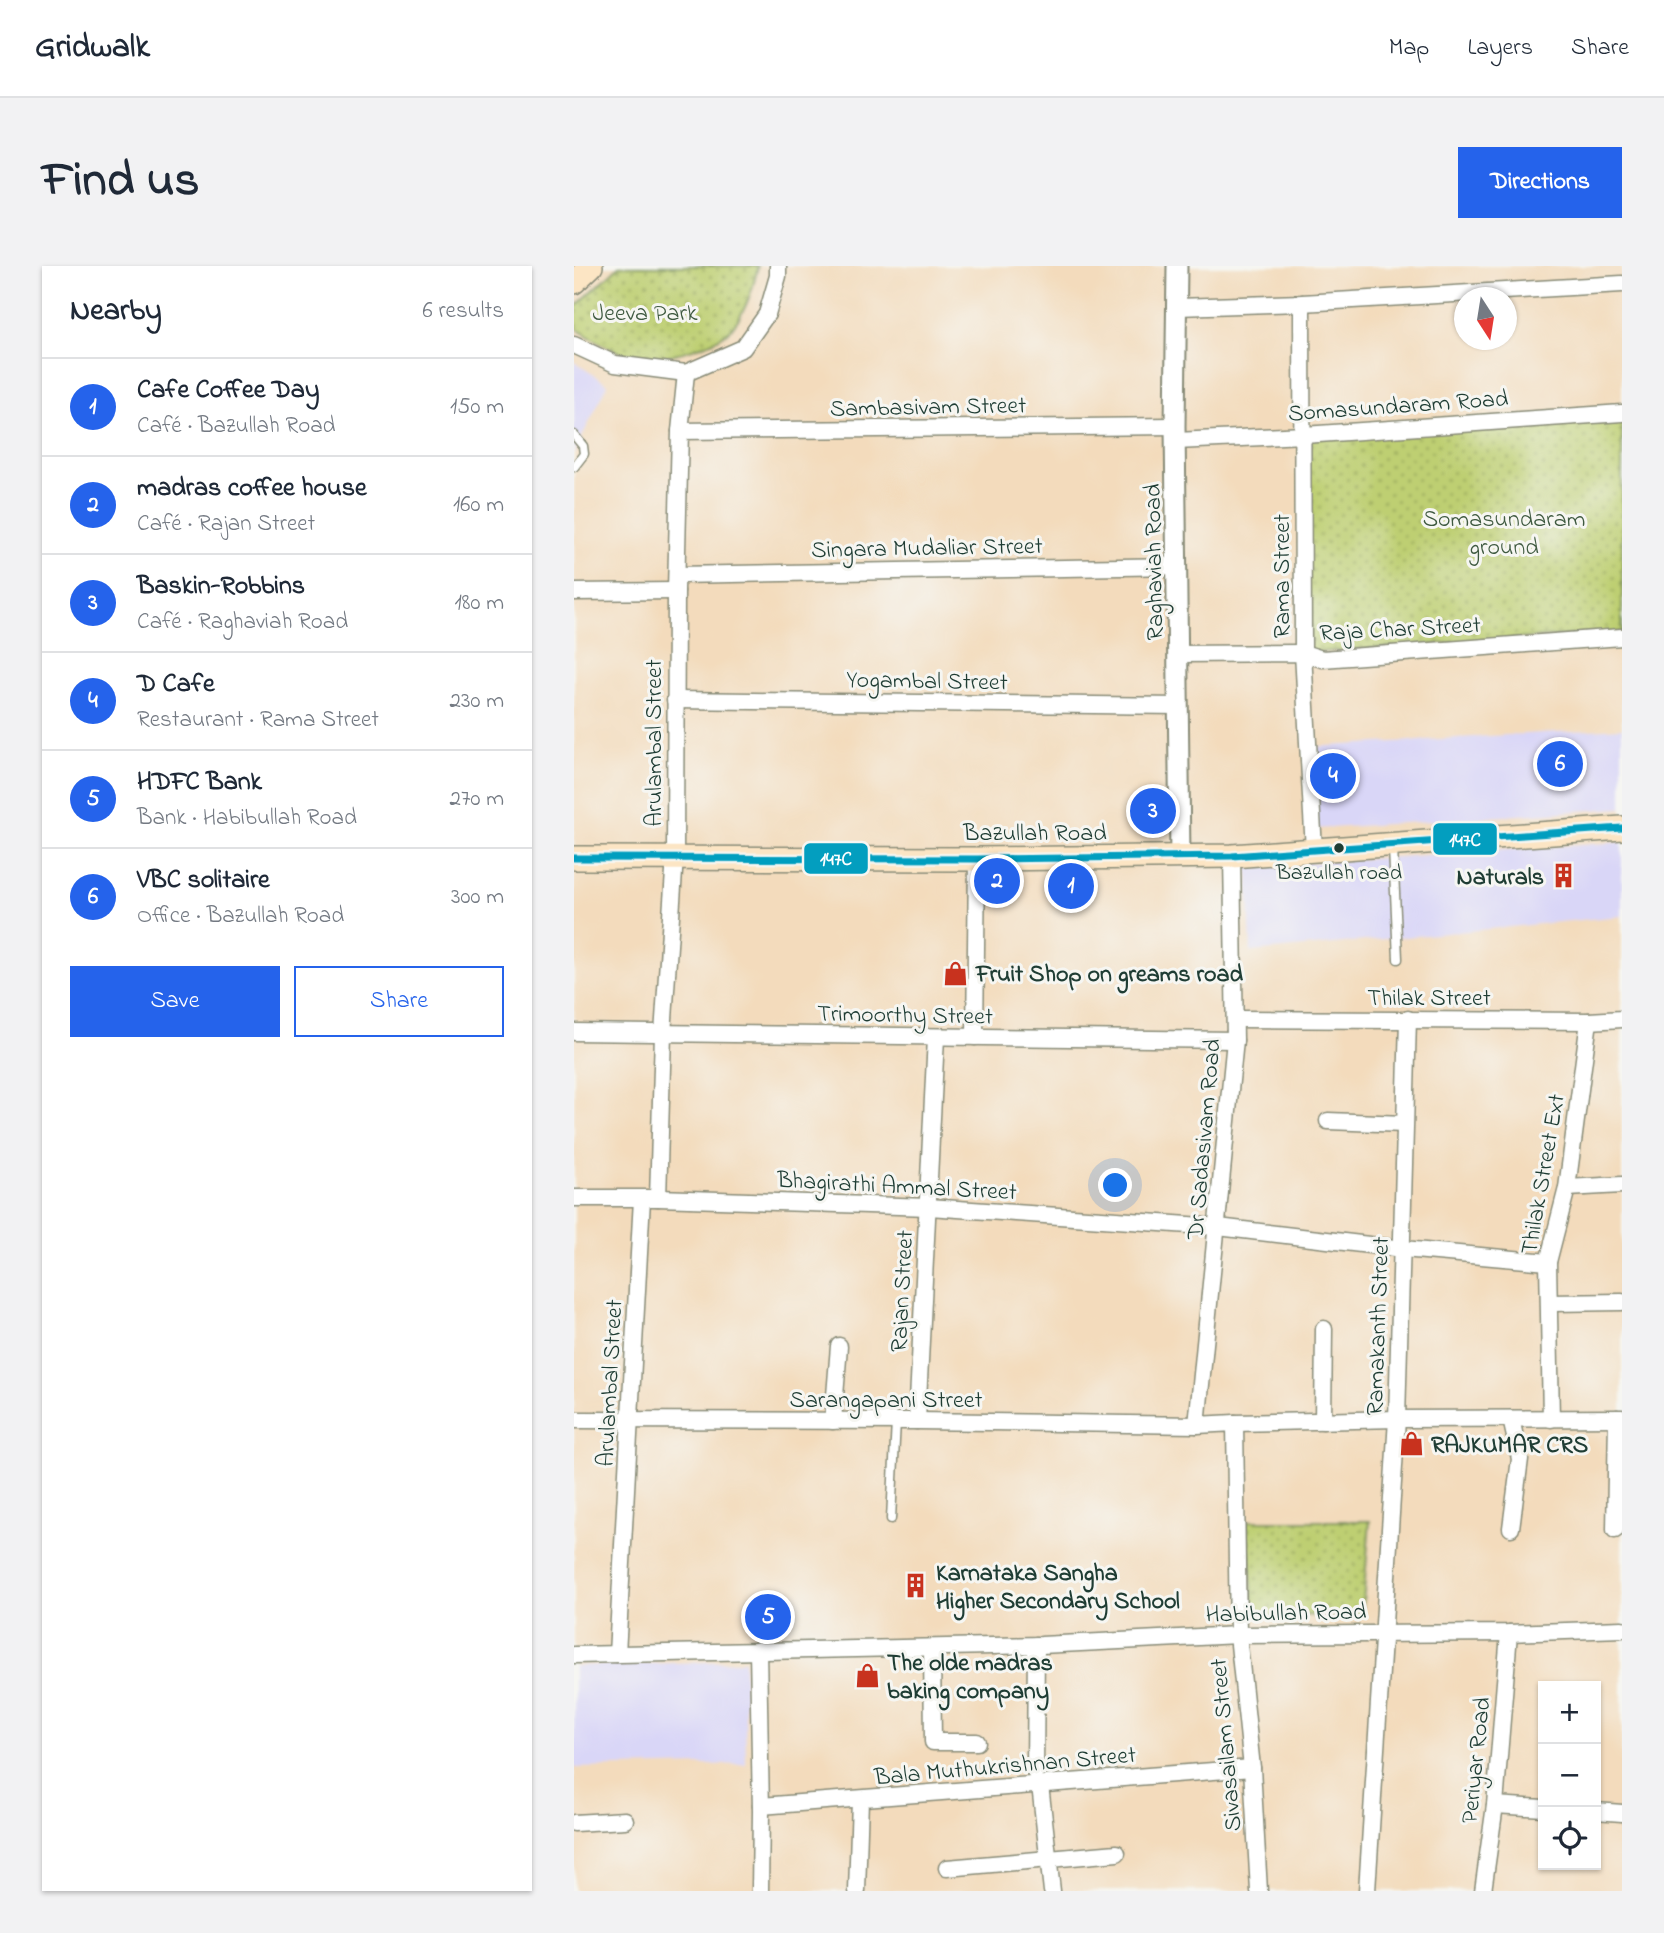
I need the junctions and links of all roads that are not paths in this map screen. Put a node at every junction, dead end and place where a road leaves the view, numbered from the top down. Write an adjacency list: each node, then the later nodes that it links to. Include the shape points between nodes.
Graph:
1 (591, 266): 4 (main road)
2 (778, 266): 9 (street, via 767,314 743,348)
3 (1177, 266): 7 (street, Raghaviah Road)
4 (574, 282)
5 (1622, 284): 6 (street)
6 (1302, 303): 7 (street); 14 (street, Rama Street)
7 (1177, 307): 12 (street, Raghaviah Road)
8 (574, 345): 9 (street, via 615,364)
9 (686, 373): 11 (street, Arulambal Street)
10 (1622, 413): 14 (street, Somasundaram Road)
11 (680, 431): 12 (street, Sambasivam Street); 17 (street, Arulambal Street)
12 (1176, 433): 14 (street, Somasundaram Road); 16 (street, Raghaviah Road)
13 (574, 435): 15 (lane, via 584,454)
14 (1304, 435): 21 (street, Rama Street)
15 (574, 467)
16 (1178, 566): 17 (street, Singara Mudaliar Street); 22 (street, Raghaviah Road)
17 (677, 575): 19 (street, Arulambal Street)
18 (574, 592): 19 (street)
19 (676, 592): 23 (street, Arulambal Street)
20 (1622, 637): 21 (street, Raja Char Street, via 1322,659)
21 (1303, 653): 22 (street, Raja Char Street); 27 (street, Rama Street)
22 (1179, 654): 24 (street, Raghaviah Road)
23 (675, 700): 24 (street, Yogambal Street); 29 (street, Arulambal Street)
24 (1179, 706): 30 (street, Raghaviah Road)
25 (1622, 828): 26 (main road, Bazullah Road)
26 (1392, 845): 27 (main road, Bazullah Road); 33 (lane)
27 (1314, 850): 28 (main road, Bazullah Road)
28 (1232, 856): 30 (main road, Bazullah Road); 36 (street, Dr Sadasivam Road)
29 (675, 857): 31 (main road, Bazullah Road); 32 (main road, Bazullah Road); 39 (street, Arulambal Street)
30 (1181, 857): 32 (main road, Bazullah Road)
31 (574, 858)
32 (977, 859): 41 (street)
33 (1398, 959)
34 (1622, 1018): 37 (street, Thilak Street)
35 (1408, 1019): 36 (street, Thilak Street); 37 (street, Thilak Street); 44 (street, Ramakanth Street)
36 (1236, 1020): 42 (street, Dr Sadasivam Road)
37 (1589, 1021): 46 (street, Thilak Street Ext)
38 (574, 1032): 39 (street, Trimoorthy Street)
39 (663, 1034): 40 (street, Trimoorthy Street); 48 (street, Arulambal Street)
40 (936, 1037): 41 (street, Trimoorthy Street); 49 (street, Rajan Street)
41 (975, 1037): 42 (street, Trimoorthy Street)
42 (1235, 1041): 50 (street, Dr Sadasivam Road)
43 (1328, 1121): 44 (street)
44 (1404, 1124): 51 (street, Ramakanth Street)
45 (1622, 1185): 46 (street)
46 (1567, 1188): 52 (street, Thilak Street Ext)
47 (574, 1198): 48 (street, Bhagirathi Ammal Street)
48 (650, 1198): 49 (street, Bhagirathi Ammal Street); 62 (street, Arulambal Street)
49 (929, 1207): 50 (street, Bhagirathi Ammal Street); 65 (street, Rajan Street)
50 (1218, 1227): 51 (street, Bhagirathi Ammal Street); 68 (street, Dr Sadasivam Road)
51 (1403, 1249): 52 (street, Bhagirathi Ammal Street); 58 (street, Ramakanth Street)
52 (1548, 1262): 54 (street, Thilak Street Ext)
53 (1622, 1302): 54 (street)
54 (1550, 1303): 60 (street, Thilak Street Ext)
55 (1324, 1329): 66 (street)
56 (839, 1346): 63 (street)
57 (1619, 1418): 60 (street); 71 (street)
58 (1396, 1419): 59 (street); 66 (street); 73 (street, Ramakanth Street)
59 (1511, 1419): 60 (street); 70 (street, via 1520,1459)
60 (1551, 1419)
61 (574, 1420): 62 (street, Sarangapani Street)
62 (629, 1420): 63 (street, Sarangapani Street); 79 (street, Arulambal Street)
63 (833, 1421): 64 (street, Sarangapani Street)
64 (896, 1421): 65 (street, Sarangapani Street); 69 (lane)
65 (917, 1421): 68 (street, Sarangapani Street)
66 (1323, 1421): 67 (street)
67 (1235, 1423): 68 (street); 75 (street, Sivasailam Street)
68 (1197, 1425)
69 (891, 1519)
70 (1511, 1528)
71 (1615, 1530)
72 (1622, 1629): 74 (street, Habibullah Road)
73 (1382, 1633): 74 (street, Habibullah Road); 75 (street, Habibullah Road); 99 (street, Ramakanth Street)
74 (1510, 1633): 85 (street, Periyar Road)
75 (1238, 1635): 76 (street, Habibullah Road); 82 (street, Sivasailam Street)
76 (1036, 1645): 77 (street, Habibullah Road); 83 (street)
77 (932, 1648): 78 (street, Habibullah Road); 81 (street, via 933,1742)
78 (758, 1650): 79 (street, Habibullah Road); 86 (street)
79 (617, 1654): 80 (street, Habibullah Road)
80 (574, 1655)
81 (977, 1742)
82 (1252, 1768): 83 (street, Bala Muthukrishnan Street); 98 (street, Sivasailam Street)
83 (1038, 1779): 84 (street, Bala Muthukrishnan Street); 93 (street)
84 (860, 1800): 86 (street, Bala Muthukrishnan Street); 96 (street)
85 (1495, 1805): 87 (street); 100 (street, Periyar Road)
86 (761, 1806): 95 (street)
87 (1538, 1808)
88 (1601, 1811): 89 (street)
89 (1622, 1813)
90 (625, 1820): 91 (street)
91 (574, 1823)
92 (1117, 1853): 93 (street)
93 (1048, 1859): 94 (street); 97 (street)
94 (947, 1868)
95 (760, 1891)
96 (857, 1891)
97 (1052, 1891)
98 (1259, 1891)
99 (1367, 1891)
100 (1483, 1891)

